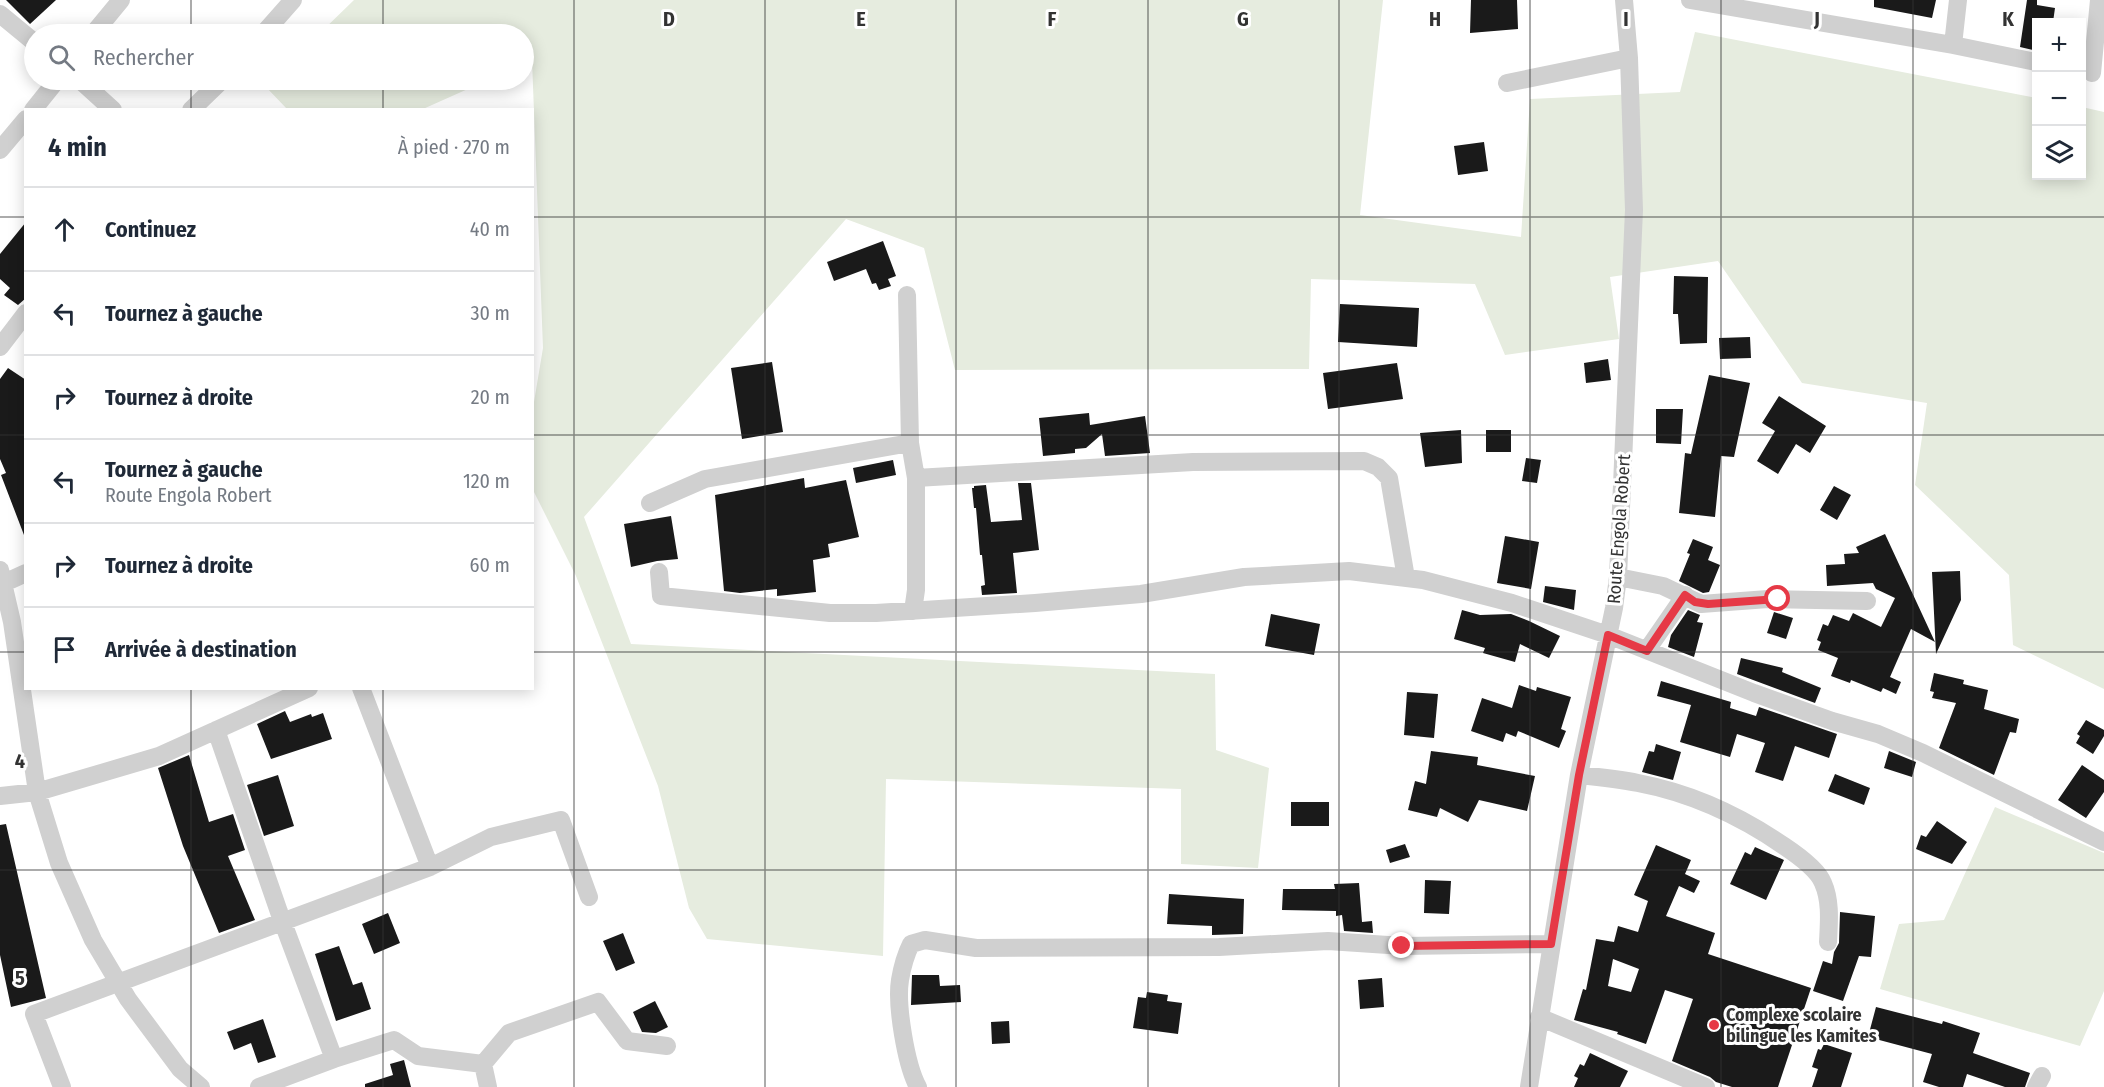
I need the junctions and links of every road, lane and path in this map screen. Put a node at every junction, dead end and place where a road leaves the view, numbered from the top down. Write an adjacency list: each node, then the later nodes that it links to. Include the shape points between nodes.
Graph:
1 (121, 0): 8 (street)
2 (293, 0): 9 (street)
3 (1624, 0): 12 (street, Route Engola Robert)
4 (1690, 0): 11 (street)
5 (1958, 0): 11 (street)
6 (2099, 0): 14 (street)
7 (0, 14): 10 (street)
8 (101, 24)
9 (272, 24)
10 (24, 34)
11 (1953, 45): 13 (street)
12 (1629, 58): 15 (street); 33 (street, Route Engola Robert, via 1634,210)
13 (2032, 61)
14 (2093, 73)
15 (1507, 83)
16 (49, 90): 19 (street)
17 (91, 90): 20 (street)
18 (212, 90): 21 (street)
19 (35, 108)
20 (111, 108)
21 (193, 108)
22 (24, 121): 23 (street)
23 (0, 150)
24 (907, 295): 27 (street)
25 (24, 317): 26 (street)
26 (0, 347)
27 (910, 443): 28 (street); 29 (street, via 705,479)
28 (916, 478): 34 (street, via 1193,462 1364,461 1389,478); 37 (street)
29 (650, 503)
30 (659, 572): 37 (street, via 661,596 830,613)
31 (24, 573): 32 (street)
32 (2, 576): 44 (street)
33 (1618, 577): 35 (street); 38 (street, Route Engola Robert)
34 (1406, 578): 37 (street, via 1349,571 1244,577 1142,594); 38 (street, via 1512,603)
35 (1685, 595): 36 (street, via 1708,604 1768,599); 39 (street)
36 (1868, 601)
37 (913, 611)
38 (1608, 635): 39 (street); 43 (street, Route Engola Robert)
39 (1647, 651): 46 (street, via 1914,749)
40 (305, 690): 42 (street)
41 (362, 690): 47 (street)
42 (216, 730): 44 (street, via 159,756); 49 (street)
43 (1579, 775): 50 (street, via 1639,783 1693,797 1732,813 1766,834 1800,857 1823,881 1829,908); 51 (street, Route Engola Robert)
44 (37, 792): 45 (street); 52 (street, via 59,863 93,940)
45 (0, 796)
46 (2104, 842)
47 (430, 867): 48 (street, via 490,837 561,820); 49 (street)
48 (589, 897)
49 (283, 922): 52 (street); 55 (street)
50 (1828, 942)
51 (1551, 944): 53 (street, Route Engola Robert); 61 (street, via 1402,946 1328,941 1219,947 976,948 924,940 911,944 900,981 906,1056)
52 (117, 982): 57 (street, via 34,1014); 58 (street, via 180,1069)
53 (1539, 1017): 62 (street, Route Engola Robert); 63 (street)
54 (667, 1047): 56 (street, via 627,1041 598,1002 509,1033)
55 (334, 1059): 56 (street, via 394,1040 418,1056); 59 (street)
56 (483, 1064): 60 (street)
57 (62, 1087)
58 (201, 1087)
59 (259, 1087)
60 (488, 1087)
61 (918, 1087)
62 (1528, 1087)
63 (1706, 1087)

